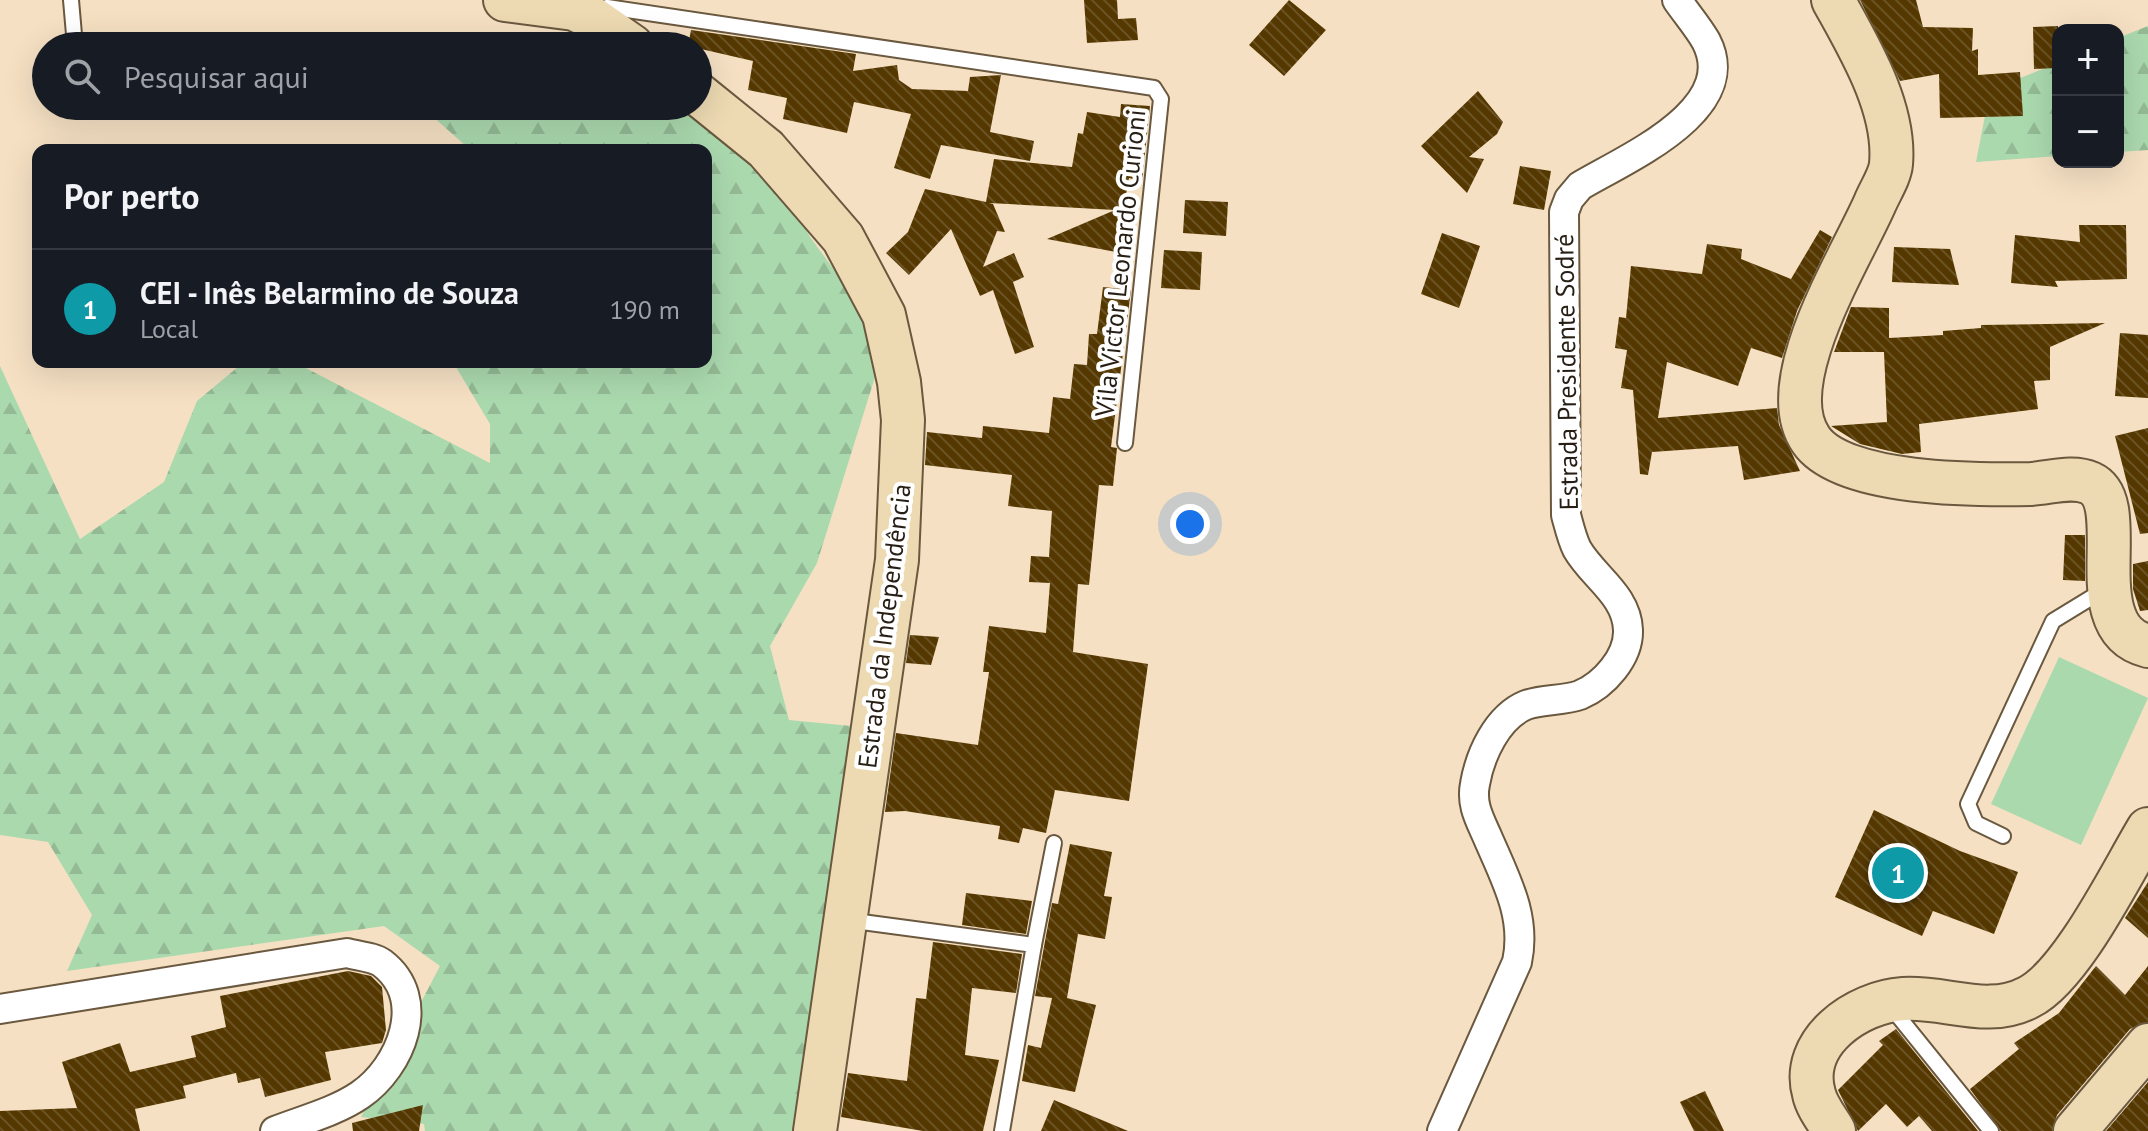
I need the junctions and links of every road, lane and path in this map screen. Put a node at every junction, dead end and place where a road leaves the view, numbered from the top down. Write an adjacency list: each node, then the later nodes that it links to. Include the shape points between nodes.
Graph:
1 (71, 0): 6 (lane)
2 (505, 0): 5 (street)
3 (1677, 0): 23 (street, Estrada Presidente Sodré, via 1707,43 1711,64 1701,105 1677,127 1580,186 1564,212 1566,515 1576,547 1623,607 1626,647 1603,681 1580,695 1525,706 1505,721 1480,760 1475,809 1520,916 1522,937 1517,962)
4 (1833, 0): 10 (street, via 1870,72 1888,126 1891,166 1813,335 1799,418 1823,454 1880,474 1985,485 2078,479 2094,485 2106,500 2109,519)
5 (583, 8): 7 (street); 9 (lane, Vila Victor Leonardo Curioni, via 607,7 1154,88 1161,99)
6 (74, 32)
7 (614, 32)
8 (712, 105): 15 (street, Estrada da Independência, via 766,149 843,238 884,315 899,382 903,420 897,560)
9 (1125, 443)
10 (2107, 588): 11 (street, via 2126,634); 13 (lane, via 2053,621 1968,804 1976,823)
11 (2148, 646)
12 (2148, 829): 17 (street, via 2063,968 2030,997 1984,1008 1903,999)
13 (2003, 836)
14 (1054, 843): 16 (lane)
15 (847, 919): 16 (lane); 21 (street, Estrada da Independência)
16 (1034, 945): 22 (lane)
17 (1887, 1003): 24 (street, via 1841,1023 1824,1039 1814,1062 1814,1094); 25 (lane)
18 (0, 1009): 20 (street, via 347,953 380,961 400,989 407,1025 401,1048 362,1094)
19 (2148, 1045): 26 (street)
20 (275, 1131)
21 (815, 1131)
22 (1002, 1131)
23 (1442, 1131)
24 (1834, 1131)
25 (1991, 1131)
26 (2075, 1131)

